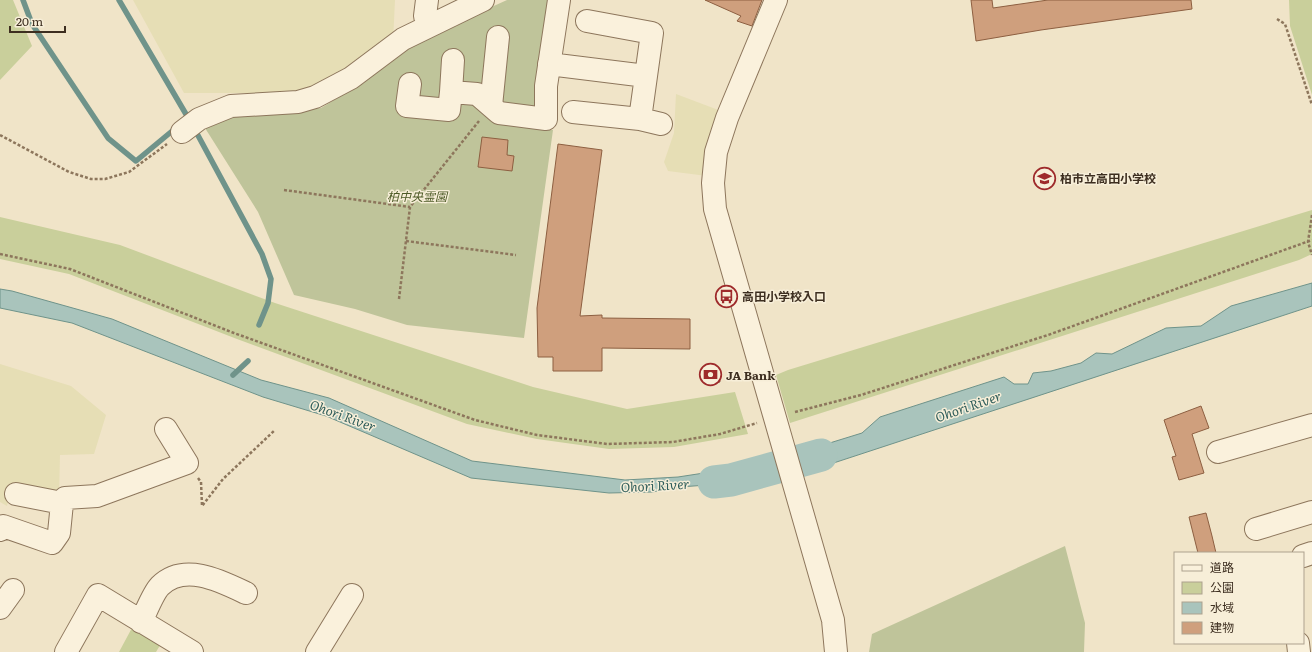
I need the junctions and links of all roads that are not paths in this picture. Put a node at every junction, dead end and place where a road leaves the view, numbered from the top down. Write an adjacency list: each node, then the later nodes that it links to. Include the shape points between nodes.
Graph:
1 (483, 0): 13 (street, via 403,39 351,78 315,97 298,102 231,106 199,119)
2 (559, 0): 7 (street)
3 (776, 0): 30 (street, via 727,118 716,152 712,183 715,209 833,620)
4 (587, 21): 8 (street, via 652,33)
5 (498, 37): 11 (street)
6 (453, 60): 10 (street)
7 (549, 64): 8 (street); 11 (street, via 546,119 498,113)
8 (646, 76): 12 (street, via 651,121)
9 (410, 84): 10 (street, via 407,106 450,110)
10 (451, 92): 11 (street, via 477,94)
11 (491, 106)
12 (573, 112)
13 (182, 132)
14 (1312, 425): 16 (street)
15 (166, 429): 18 (street, via 187,463 98,496 65,498)
16 (1218, 452)
17 (16, 494): 18 (street)
18 (62, 503): 21 (street, via 59,533 52,543 3,526)
19 (1312, 512): 20 (street)
20 (1256, 529)
21 (0, 530)
22 (13, 590): 25 (street)
23 (246, 593): 26 (street, via 218,579 199,575 172,577 159,587)
24 (352, 595): 29 (street)
25 (0, 608)
26 (141, 622): 27 (street, via 98,595); 28 (street)
27 (66, 652)
28 (192, 652)
29 (317, 652)
30 (836, 652)

